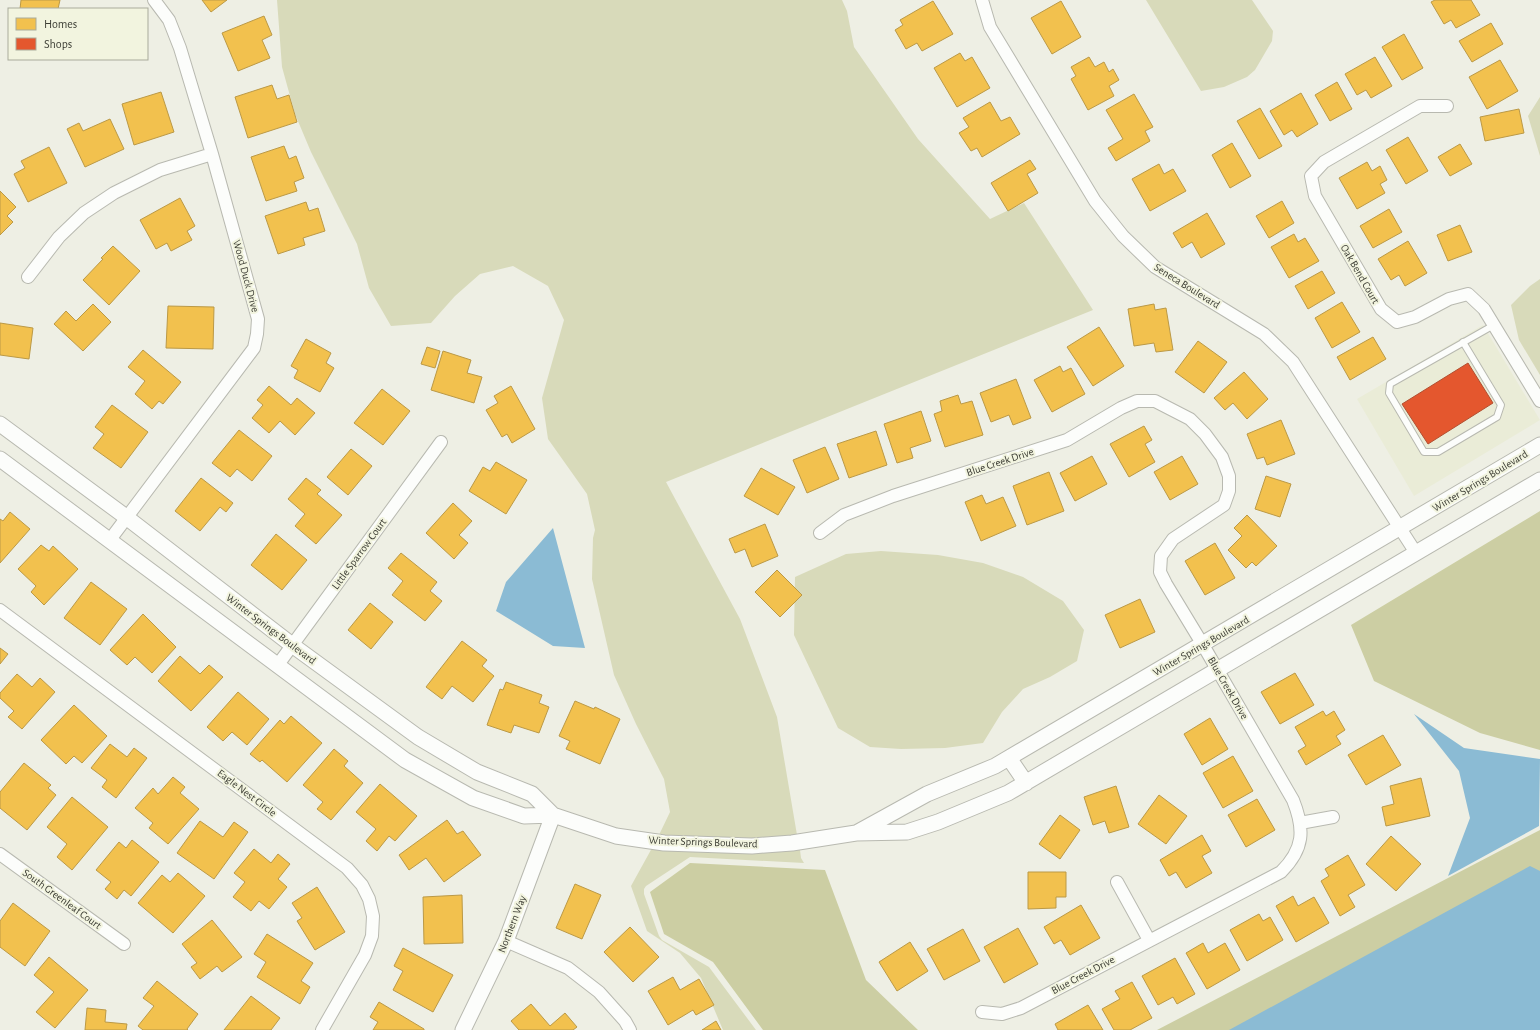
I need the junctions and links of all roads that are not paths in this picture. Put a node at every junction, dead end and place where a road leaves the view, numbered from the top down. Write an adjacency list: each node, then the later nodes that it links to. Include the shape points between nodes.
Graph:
1 (154, 0): 4 (street, Wood Duck Drive, via 169,20 180,48)
2 (982, 0): 15 (street, Seneca Boulevard, via 990,27 1095,201 1123,236 1155,267 1264,334 1293,362)
3 (1446, 106): 6 (street, Oak Bend Court, via 1420,106 1324,162 1311,176 1315,196 1381,309 1397,322 1415,317 1449,298 1468,294 1484,309)
4 (212, 154): 5 (street, via 160,170 114,193 84,213 59,237); 14 (street, Wood Duck Drive, via 258,319 254,348)
5 (28, 277)
6 (1494, 325): 7 (lane); 8 (street, Oak Bend Court)
7 (1463, 342): 7 (lane, via 1390,384 1389,393 1424,452 1438,452 1497,417 1501,405)
8 (1540, 401)
9 (0, 424): 14 (street, Winter Springs Boulevard)
10 (441, 442): 20 (street, Little Sparrow Court)
11 (1540, 445): 15 (street, Winter Springs Boulevard)
12 (0, 459): 17 (street, Winter Springs Boulevard)
13 (1540, 480): 18 (street, Winter Springs Boulevard)
14 (126, 517): 17 (street, Wood Duck Drive); 20 (street, Winter Springs Boulevard)
15 (1400, 528): 18 (street, Seneca Boulevard); 21 (street, Winter Springs Boulevard)
16 (820, 533): 21 (street, Blue Creek Drive, via 844,515 893,496 1067,440 1121,408 1137,401 1155,401 1190,419 1205,434 1222,457 1229,476 1229,491 1224,505 1173,539 1161,556 1160,572)
17 (109, 541): 22 (street, Winter Springs Boulevard)
18 (1416, 553): 23 (street, Winter Springs Boulevard)
19 (0, 610): 36 (street, Eagle Nest Circle, via 347,868 362,885 373,916 372,936 365,956)
20 (292, 645): 22 (street, Little Sparrow Court); 26 (street, Winter Springs Boulevard, via 418,737 477,772 532,794)
21 (1203, 645): 23 (street, Blue Creek Drive); 24 (street, Winter Springs Boulevard)
22 (277, 666): 26 (street, Winter Springs Boulevard, via 405,760 473,798 524,816)
23 (1217, 671): 25 (street, Winter Springs Boulevard); 28 (street, Blue Creek Drive, via 1293,800)
24 (1009, 758): 25 (street); 29 (street, Winter Springs Boulevard, via 927,794)
25 (1026, 783): 29 (street, Winter Springs Boulevard, via 994,799 908,832)
26 (552, 815): 29 (street, Winter Springs Boulevard, via 616,836 664,843 752,846); 33 (street, Northern Way)
27 (1333, 817): 28 (street)
28 (1300, 822): 32 (street, Blue Creek Drive, via 1297,852 1281,872)
29 (856, 833)
30 (0, 854): 34 (street, South Greenleaf Court)
31 (1117, 882): 32 (street)
32 (1149, 940): 35 (street, Blue Creek Drive, via 1021,1008 1002,1014)
33 (506, 941): 37 (street, Northern Way); 38 (street, via 568,968 599,992)
34 (124, 944)
35 (982, 1012)
36 (322, 1030)
37 (463, 1030)
38 (630, 1030)

